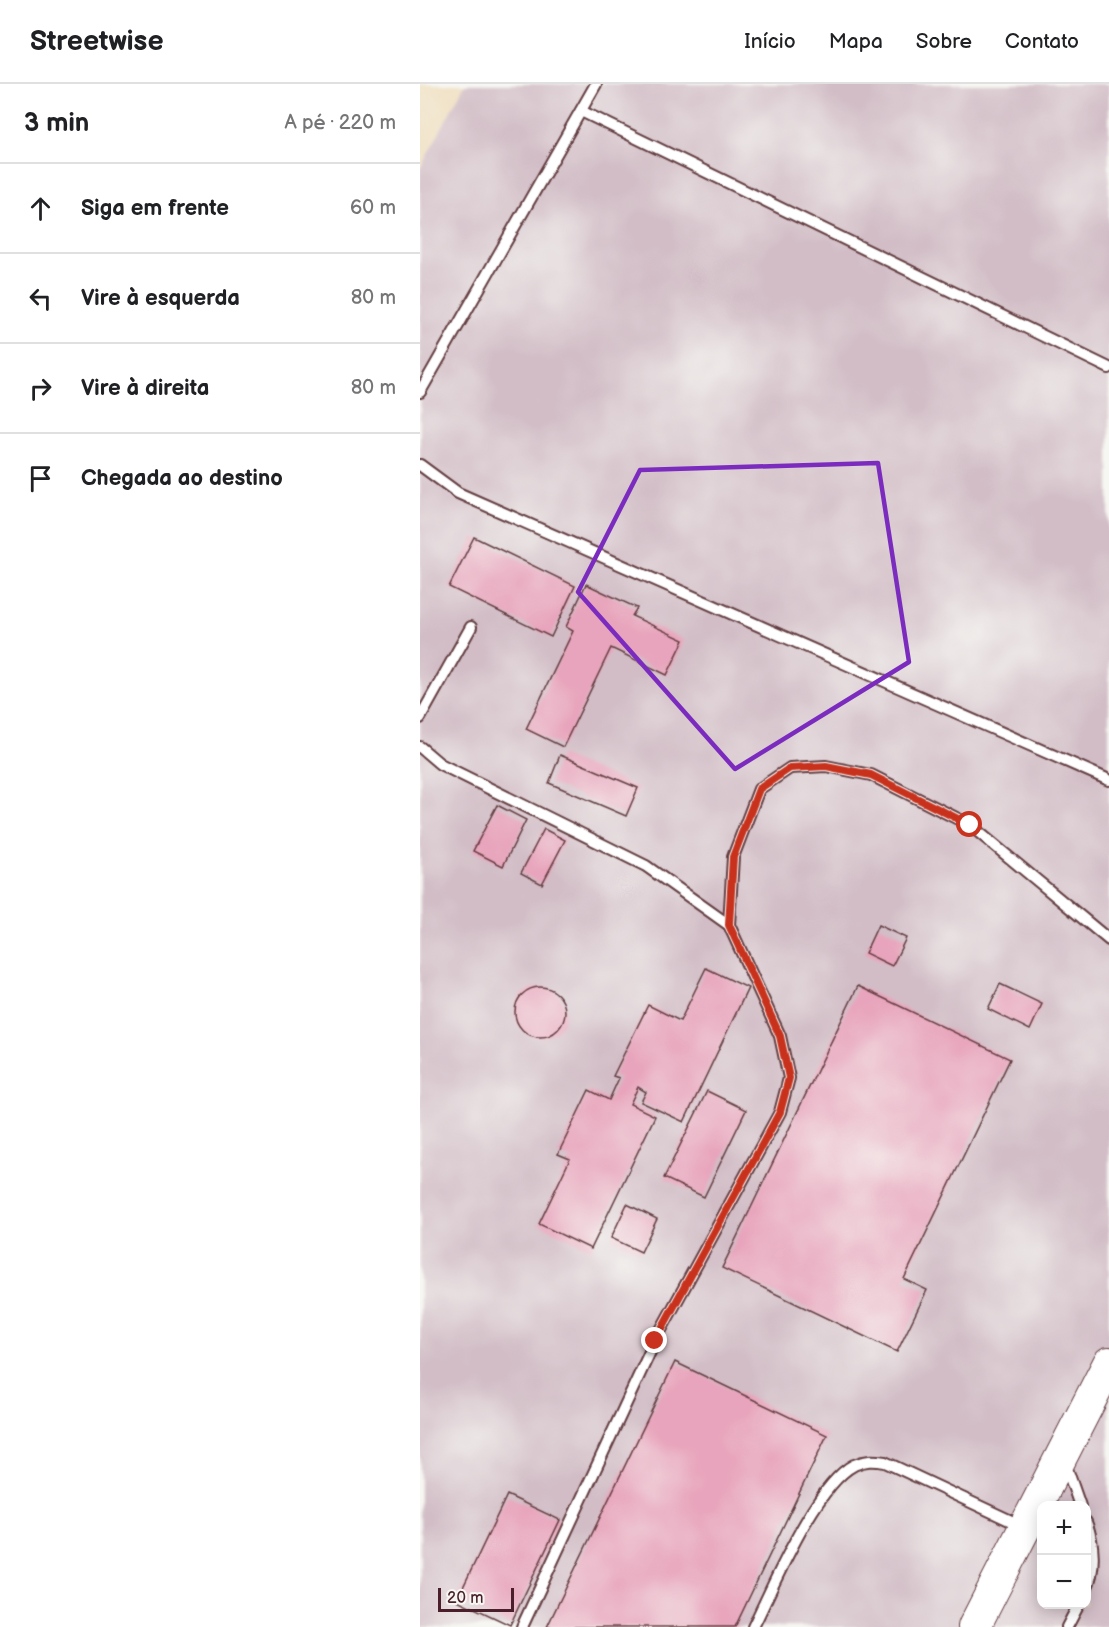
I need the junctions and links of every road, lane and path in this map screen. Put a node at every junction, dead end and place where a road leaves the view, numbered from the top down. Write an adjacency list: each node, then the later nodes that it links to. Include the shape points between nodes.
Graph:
1 (596, 84): 2 (lane)
2 (581, 111): 3 (lane); 4 (lane)
3 (1109, 368)
4 (420, 392)
5 (420, 465): 9 (lane, via 458,493)
6 (471, 627): 7 (lane)
7 (420, 718)
8 (420, 747): 10 (lane, via 440,764 646,866)
9 (1109, 780)
10 (729, 925): 11 (lane, via 733,857 759,789 790,768 826,766 871,775 970,825); 19 (lane, via 780,1036 789,1078 780,1112 655,1341)
11 (1109, 940)
12 (1109, 1363): 13 (main road)
13 (1062, 1455): 14 (lane); 15 (main road)
14 (1078, 1501)
15 (1025, 1528): 20 (lane, via 885,1462 869,1459 852,1466 830,1486 795,1540); 21 (main road)
16 (1091, 1540): 17 (lane)
17 (1091, 1571)
18 (1077, 1609): 22 (lane)
19 (522, 1627)
20 (753, 1627)
21 (974, 1627)
22 (1067, 1627)

